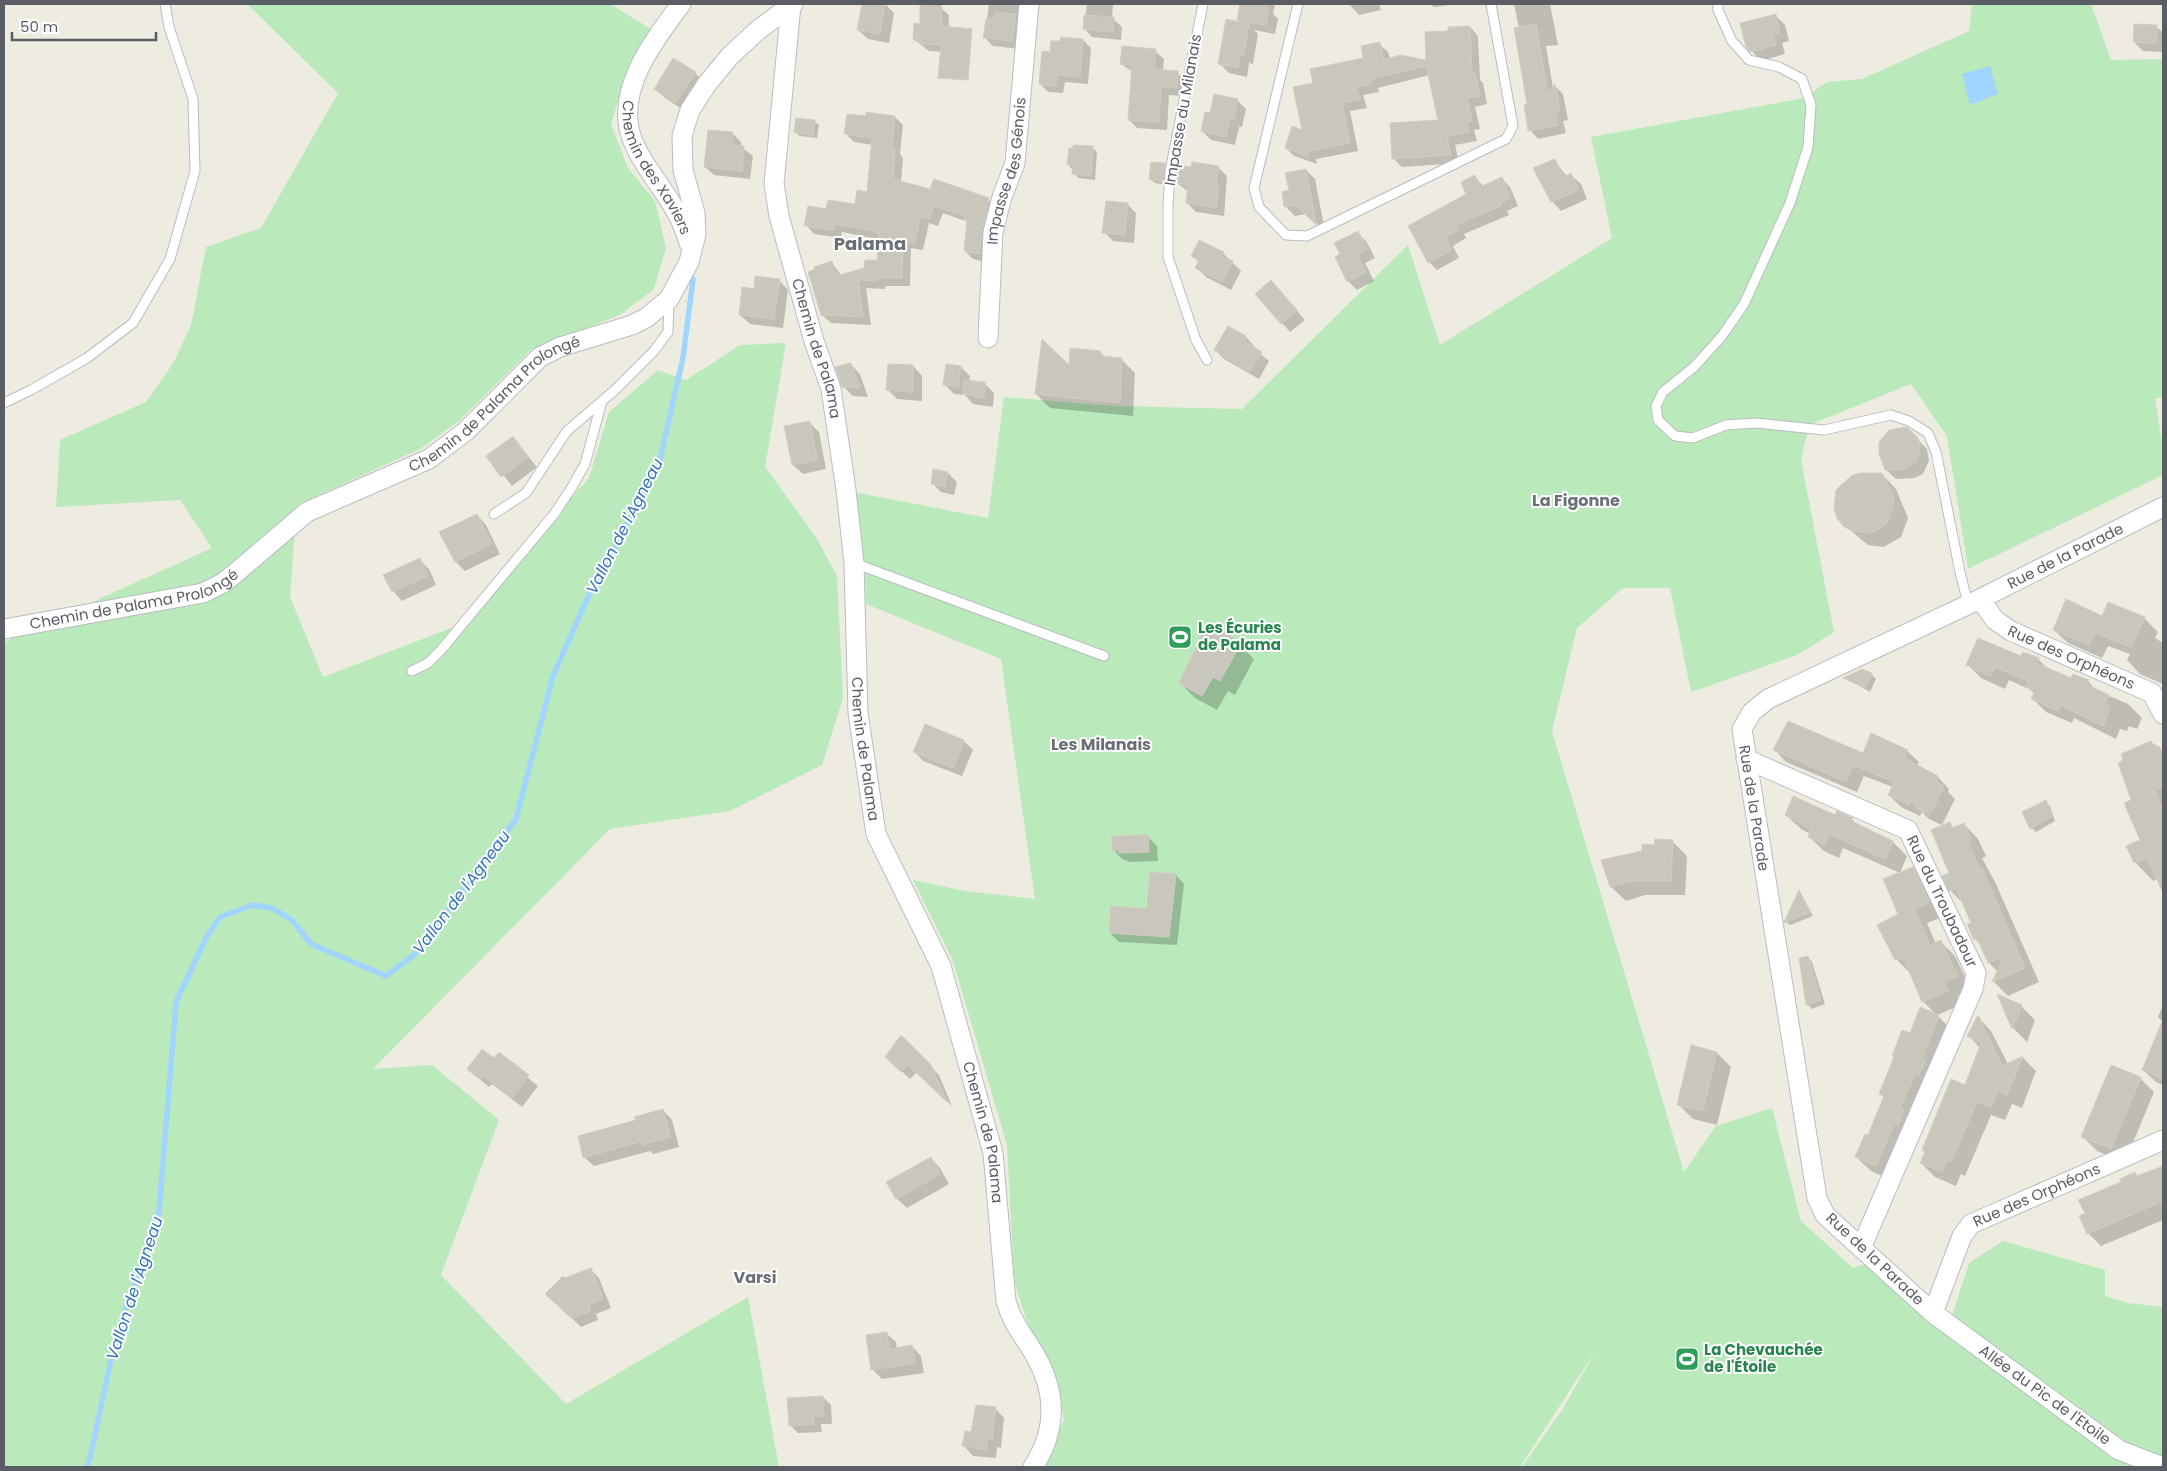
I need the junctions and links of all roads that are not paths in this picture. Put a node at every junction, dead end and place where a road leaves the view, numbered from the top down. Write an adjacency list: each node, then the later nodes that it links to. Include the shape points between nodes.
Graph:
1 (165, 4): 14 (lane, via 193,99 195,171 170,259 134,323 87,358)
2 (681, 4): 9 (street, Chemin des Xaviers, via 651,47 633,84 628,115 637,151 682,219)
3 (792, 4): 9 (street, Chemin de Palama Prolongé, via 730,56 690,110 682,136 683,170 696,234); 17 (street, Chemin de Palama, via 774,184 779,216 831,389)
4 (1029, 4): 11 (street, Impasse des Génois, via 1015,162 993,232)
5 (1203, 4): 12 (lane, Impasse du Milanais, via 1170,171 1168,257 1196,340)
6 (1298, 4): 7 (lane, via 1254,188 1259,207 1286,235 1307,236 1506,139 1513,126)
7 (1492, 4)
8 (1718, 4): 18 (lane, via 1732,42 1749,60 1779,67 1802,80 1811,105 1808,147 1790,203 1744,304 1722,336 1694,367 1663,392 1656,406 1658,420 1675,436 1693,438 1726,425 1756,423 1824,430 1891,415 1909,421 1928,433 1936,452)
9 (692, 254): 10 (street, Chemin de Palama Prolongé)
10 (669, 299): 13 (lane, via 668,332 654,351); 19 (street, Chemin de Palama Prolongé, via 632,325 560,347 540,357 466,431 429,459 307,512 223,583 203,593)
11 (988, 338)
12 (1207, 360)
13 (602, 400): 16 (lane, via 568,431 526,494); 21 (lane, via 585,464 555,513 441,650 428,664)
14 (4, 403)
15 (2163, 507): 18 (street, Rue de la Parade)
16 (494, 514)
17 (854, 563): 20 (lane); 27 (street, Chemin de Palama, via 858,713 876,834 941,966 993,1153 1006,1301 1012,1320 1035,1354 1045,1377 1052,1407 1050,1430)
18 (1974, 602): 22 (street, Rue des Orphéons, via 2011,631 2152,693); 23 (street, Rue de la Parade, via 1768,699 1752,712 1742,729)
19 (4, 629)
20 (1104, 656)
21 (412, 671)
22 (2163, 714)
23 (1746, 759): 25 (street, Rue de la Parade, via 1817,1198 1825,1214); 25 (street, Rue du Troubadour, via 1908,830 1976,973 1969,998)
24 (2163, 1140): 26 (street, Rue des Orphéons, via 1971,1224 1962,1236)
25 (1861, 1248): 26 (street, Rue de la Parade)
26 (1933, 1313): 28 (street, Allée du Pic de l'Etoile, via 2120,1450)
27 (1033, 1467)
28 (2163, 1467)

